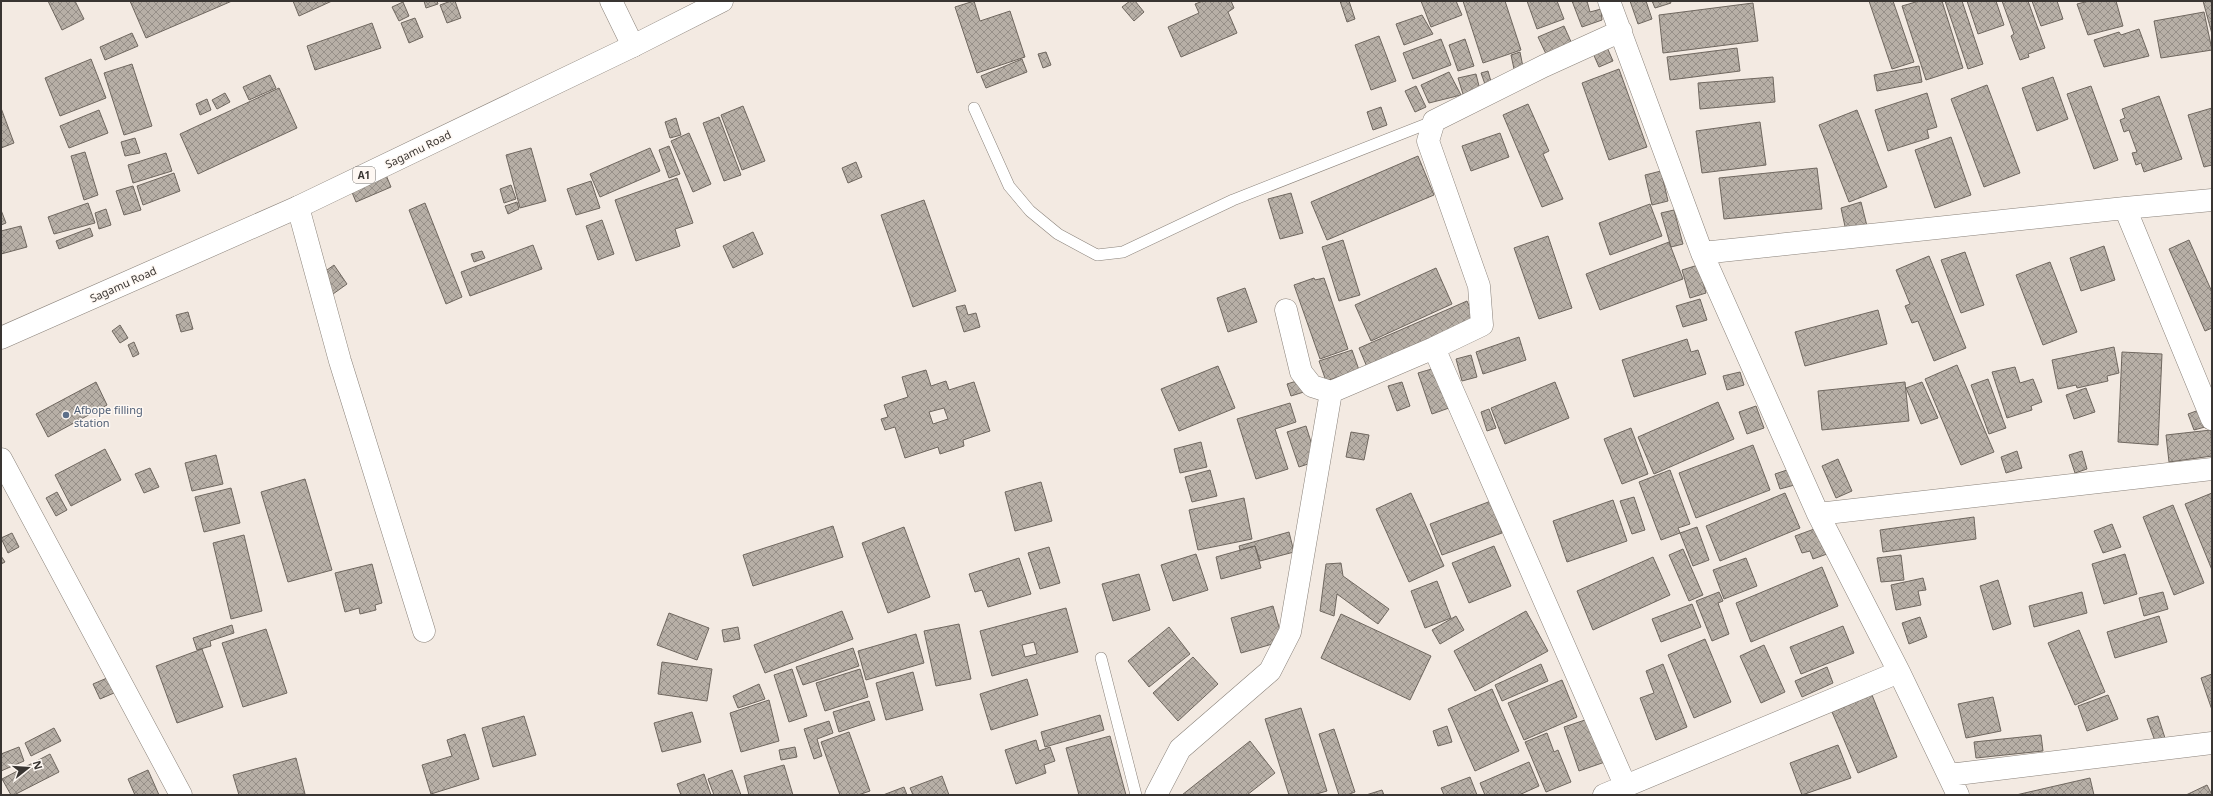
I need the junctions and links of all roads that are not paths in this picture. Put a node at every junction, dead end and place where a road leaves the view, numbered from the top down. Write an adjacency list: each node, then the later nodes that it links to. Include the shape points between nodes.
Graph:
1 (611, 1): 5 (main road)
2 (722, 1): 5 (main road, Sagamu Road / A1)
3 (1608, 1): 4 (main road)
4 (1621, 31): 7 (main road); 11 (main road)
5 (633, 46): 9 (main road, Sagamu Road / A1)
6 (974, 108): 7 (lane, via 1009,186 1030,211 1058,234 1097,255 1123,252 1233,200)
7 (1434, 121): 14 (main road, via 1428,141 1479,286 1482,325)
8 (2212, 200): 10 (main road)
9 (298, 207): 13 (main road, Sagamu Road / A1); 20 (main road, via 340,361)
10 (2125, 208): 11 (main road); 16 (main road)
11 (1702, 253): 19 (main road)
12 (1286, 310): 15 (main road, via 1301,372 1312,386)
13 (1, 338)
14 (1434, 348): 15 (main road); 25 (main road)
15 (1331, 392): 28 (main road, via 1290,632 1270,672 1180,749)
16 (2212, 419)
17 (1, 459): 26 (main road)
18 (2212, 470): 19 (main road)
19 (1818, 514): 22 (main road)
20 (424, 631)
21 (1101, 658): 27 (lane)
22 (1899, 672): 24 (main road); 25 (main road)
23 (2212, 743): 24 (main road)
24 (1949, 775): 30 (main road)
25 (1625, 785): 29 (main road)
26 (181, 795)
27 (1136, 795)
28 (1156, 795)
29 (1604, 795)
30 (1958, 795)

